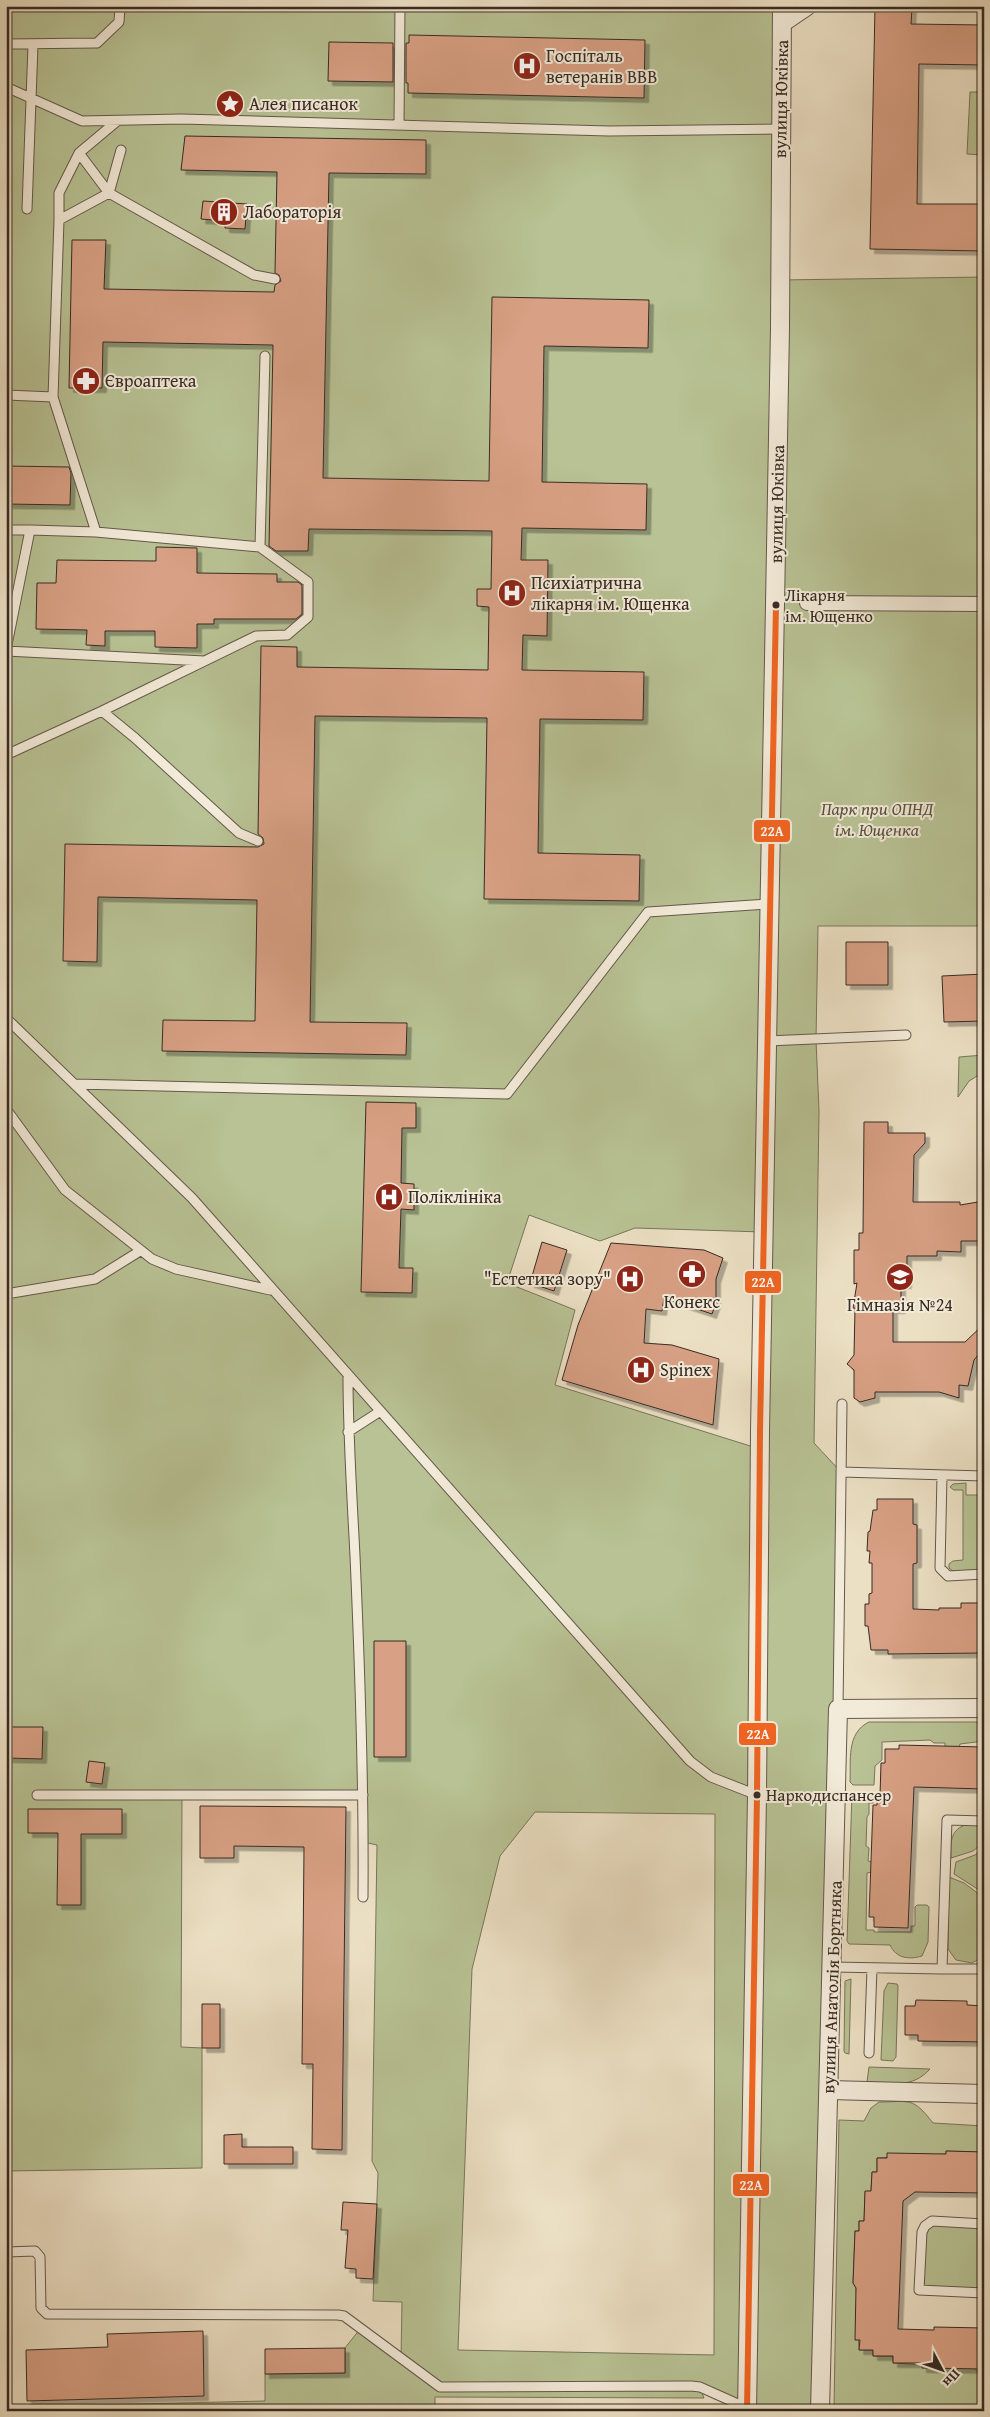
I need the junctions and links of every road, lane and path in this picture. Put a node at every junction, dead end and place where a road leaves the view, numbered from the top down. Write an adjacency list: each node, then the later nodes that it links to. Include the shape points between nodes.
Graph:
1 (120, 6): 6 (lane, via 120,22 97,43)
2 (400, 6): 10 (lane)
3 (807, 6): 4 (street)
4 (782, 14): 11 (street, вулиця Юківка)
5 (6, 44): 6 (lane)
6 (33, 45): 8 (lane)
7 (6, 87): 8 (lane)
8 (32, 99): 9 (lane, via 82,121); 15 (lane)
9 (116, 122): 10 (lane, via 181,119); 13 (lane)
10 (399, 124): 11 (lane, via 610,131)
11 (780, 129): 32 (street, вулиця Юківка, via 780,328)
12 (121, 150): 14 (lane)
13 (79, 153): 14 (lane); 16 (lane, via 60,193)
14 (108, 193): 16 (lane); 17 (lane, via 254,274)
15 (27, 208)
16 (59, 220): 20 (lane)
17 (274, 279)
18 (265, 356): 24 (lane)
19 (6, 395): 20 (lane)
20 (53, 397): 23 (lane)
21 (6, 530): 22 (lane)
22 (30, 530): 23 (lane); 27 (lane)
23 (96, 532): 24 (lane)
24 (260, 547): 28 (lane, via 308,582 308,616 287,635 256,636)
25 (807, 603): 26 (street)
26 (984, 604)
27 (6, 651): 28 (lane)
28 (207, 661): 29 (lane)
29 (102, 711): 30 (lane); 31 (lane, via 239,833)
30 (6, 755)
31 (258, 841)
32 (769, 904): 36 (street, вулиця Юківка); 37 (lane, via 648,912 507,1094)
33 (6, 1018): 34 (lane)
34 (10, 1027): 37 (lane)
35 (906, 1035): 36 (lane)
36 (766, 1041): 53 (street, вулиця Юківка)
37 (75, 1084): 40 (lane, via 192,1198)
38 (6, 1109): 39 (lane, via 65,1190)
39 (140, 1251): 40 (lane, via 176,1269); 41 (lane, via 95,1279)
40 (270, 1290): 42 (lane)
41 (6, 1294)
42 (348, 1377): 44 (lane); 45 (lane)
43 (842, 1404): 46 (lane)
44 (379, 1412): 45 (lane); 53 (lane, via 690,1761 711,1777)
45 (348, 1432): 54 (lane)
46 (841, 1472): 47 (lane); 51 (lane)
47 (942, 1476): 48 (lane); 49 (lane, via 940,1568 948,1576)
48 (984, 1476)
49 (984, 1574)
50 (984, 1708): 51 (street)
51 (838, 1709): 57 (street, вулиця Анатолія Бортняка)
52 (37, 1795): 54 (lane)
53 (758, 1795): 67 (street, вулиця Юківка)
54 (363, 1796): 56 (lane)
55 (984, 1821): 59 (lane, via 947,1820)
56 (363, 1897)
57 (833, 1966): 58 (lane); 62 (street, вулиця Анатолія Бортняка)
58 (872, 1968): 59 (lane); 61 (lane)
59 (942, 1969): 60 (lane)
60 (984, 1969)
61 (869, 2054)
62 (829, 2090): 63 (street); 68 (street, вулиця Анатолія Бортняка)
63 (984, 2094)
64 (984, 2224): 66 (lane, via 932,2221 925,2226 919,2290)
65 (6, 2252): 67 (lane, via 34,2251 40,2257 41,2308 47,2314 338,2315 344,2316 440,2387 691,2386)
66 (984, 2293)
67 (747, 2409)
68 (820, 2411)

